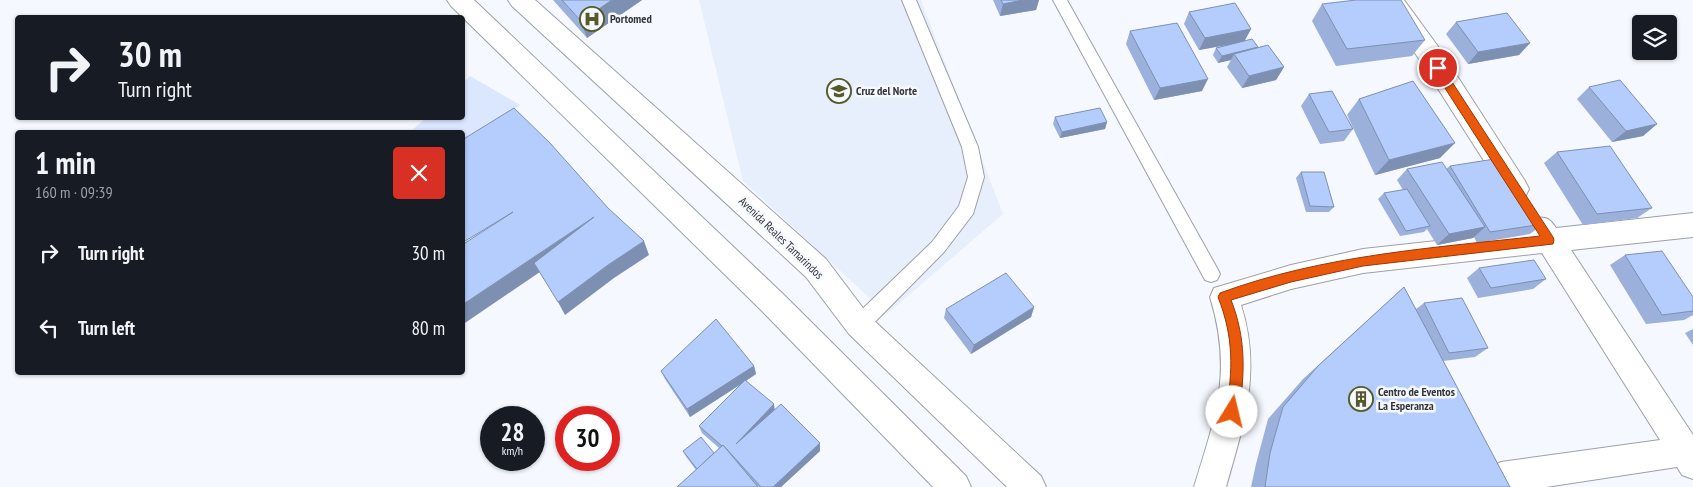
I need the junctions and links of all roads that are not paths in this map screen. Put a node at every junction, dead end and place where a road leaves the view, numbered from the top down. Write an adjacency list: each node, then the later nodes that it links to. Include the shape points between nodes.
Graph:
1 (460, 0): 6 (main road)
2 (520, 0): 6 (main road); 10 (main road, Avenida Reales Tamarindos, via 816,268)
3 (908, 0): 10 (lane, via 970,147 976,177 967,208 938,247)
4 (1060, 0): 9 (lane)
5 (1391, 0): 8 (main road)
6 (483, 23): 13 (main road, via 772,302)
7 (1693, 225): 8 (main road)
8 (1549, 240): 11 (main road); 15 (main road, via 1363,261 1291,277 1224,297 1233,319 1238,347 1238,377 1232,412)
9 (1211, 274)
10 (859, 325): 14 (main road, Avenida Reales Tamarindos)
11 (1690, 455): 12 (main road)
12 (1501, 478)
13 (955, 487)
14 (1030, 487)
15 (1210, 487)

